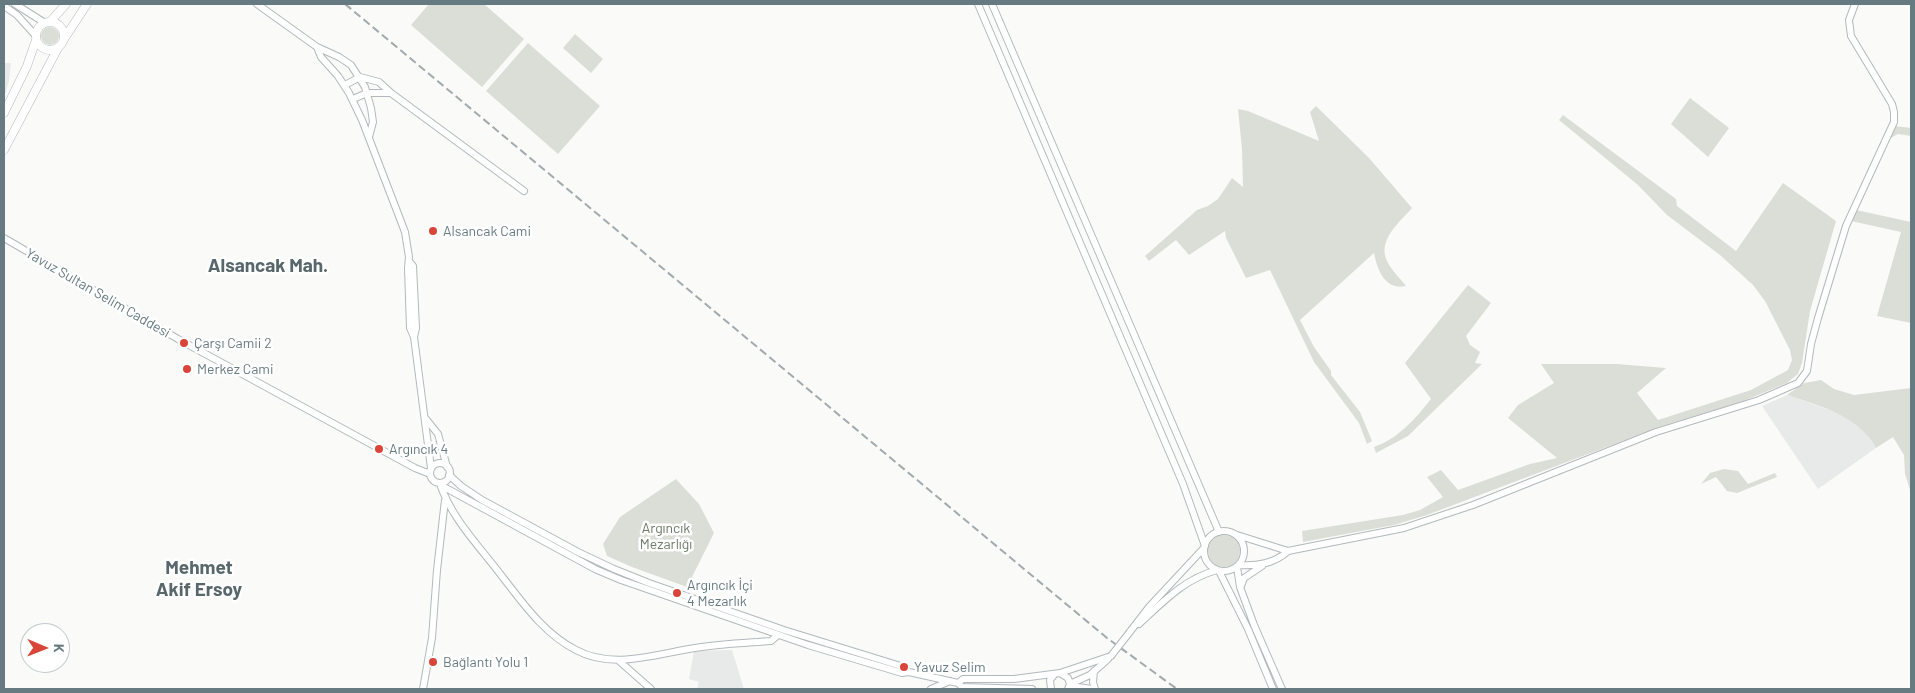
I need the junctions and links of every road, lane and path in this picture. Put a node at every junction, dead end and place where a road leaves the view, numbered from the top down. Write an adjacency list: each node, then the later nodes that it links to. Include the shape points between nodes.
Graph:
1 (16, 4): 9 (street)
2 (66, 4): 9 (main road)
3 (87, 4): 11 (main road)
4 (256, 4): 12 (street)
5 (978, 4): 32 (street, via 1179,475)
6 (992, 4): 30 (street)
7 (1855, 4): 33 (street, via 1849,24 1851,36 1892,104 1894,122 1846,226 1816,326 1807,371 1801,380 1770,396 1656,432 1464,508 1404,528)
8 (4, 6): 10 (street, via 17,15)
9 (47, 22): 10 (main road, via 37,30); 11 (main road, via 61,26)
10 (36, 38): 13 (main road, via 45,50); 19 (main road, via 27,66)
11 (64, 39): 13 (main road)
12 (317, 47): 14 (street, via 345,60); 15 (street, via 321,57)
13 (58, 48): 21 (main road)
14 (360, 77): 15 (street); 16 (street); 17 (street, via 376,80)
15 (345, 85): 18 (street)
16 (366, 90): 17 (street); 18 (street); 20 (street, via 373,122)
17 (391, 94): 22 (street)
18 (353, 100): 20 (street)
19 (4, 113)
20 (369, 139): 24 (street, via 404,232 409,261 410,328)
21 (4, 150)
22 (524, 191)
23 (4, 238): 26 (street, Yavuz Sultan Selim Caddesi, via 178,339 415,468)
24 (425, 418): 25 (street, via 438,434); 26 (street)
25 (447, 467): 26 (street, via 440,463); 27 (street)
26 (430, 471): 28 (street, via 433,480)
27 (449, 475): 28 (street); 43 (street, via 482,500 614,569 784,630 904,667)
28 (440, 483): 29 (street); 39 (street, via 596,569 637,587)
29 (445, 500): 41 (street, via 525,606 545,627 577,651); 48 (street, via 430,653)
30 (1219, 532): 31 (street); 32 (street, via 1210,537)
31 (1237, 535): 33 (street); 35 (street, via 1244,550)
32 (1204, 547): 36 (street, via 1206,561); 38 (street)
33 (1288, 551): 34 (street)
34 (1265, 564): 35 (street); 37 (street, via 1244,578)
35 (1238, 566): 36 (street, via 1228,571); 37 (street)
36 (1218, 570): 38 (street, via 1182,586); 54 (street)
37 (1240, 587): 55 (street)
38 (1128, 633): 40 (street, bridge)
39 (778, 635): 41 (street, via 770,641); 43 (street, via 902,673)
40 (1111, 656): 42 (street); 44 (street)
41 (618, 660): 49 (street)
42 (1094, 671): 47 (street); 53 (street)
43 (909, 672): 45 (street)
44 (1057, 674): 46 (street, via 1014,679 963,679); 47 (street, via 1066,675); 52 (street, via 1050,680)
45 (950, 681): 46 (street); 50 (street)
46 (958, 683): 51 (street, via 962,687)
47 (1069, 686): 53 (street)
48 (423, 689)
49 (651, 689)
50 (931, 689)
51 (1032, 689)
52 (1051, 689)
53 (1094, 689)
54 (1273, 689)
55 (1282, 689)

